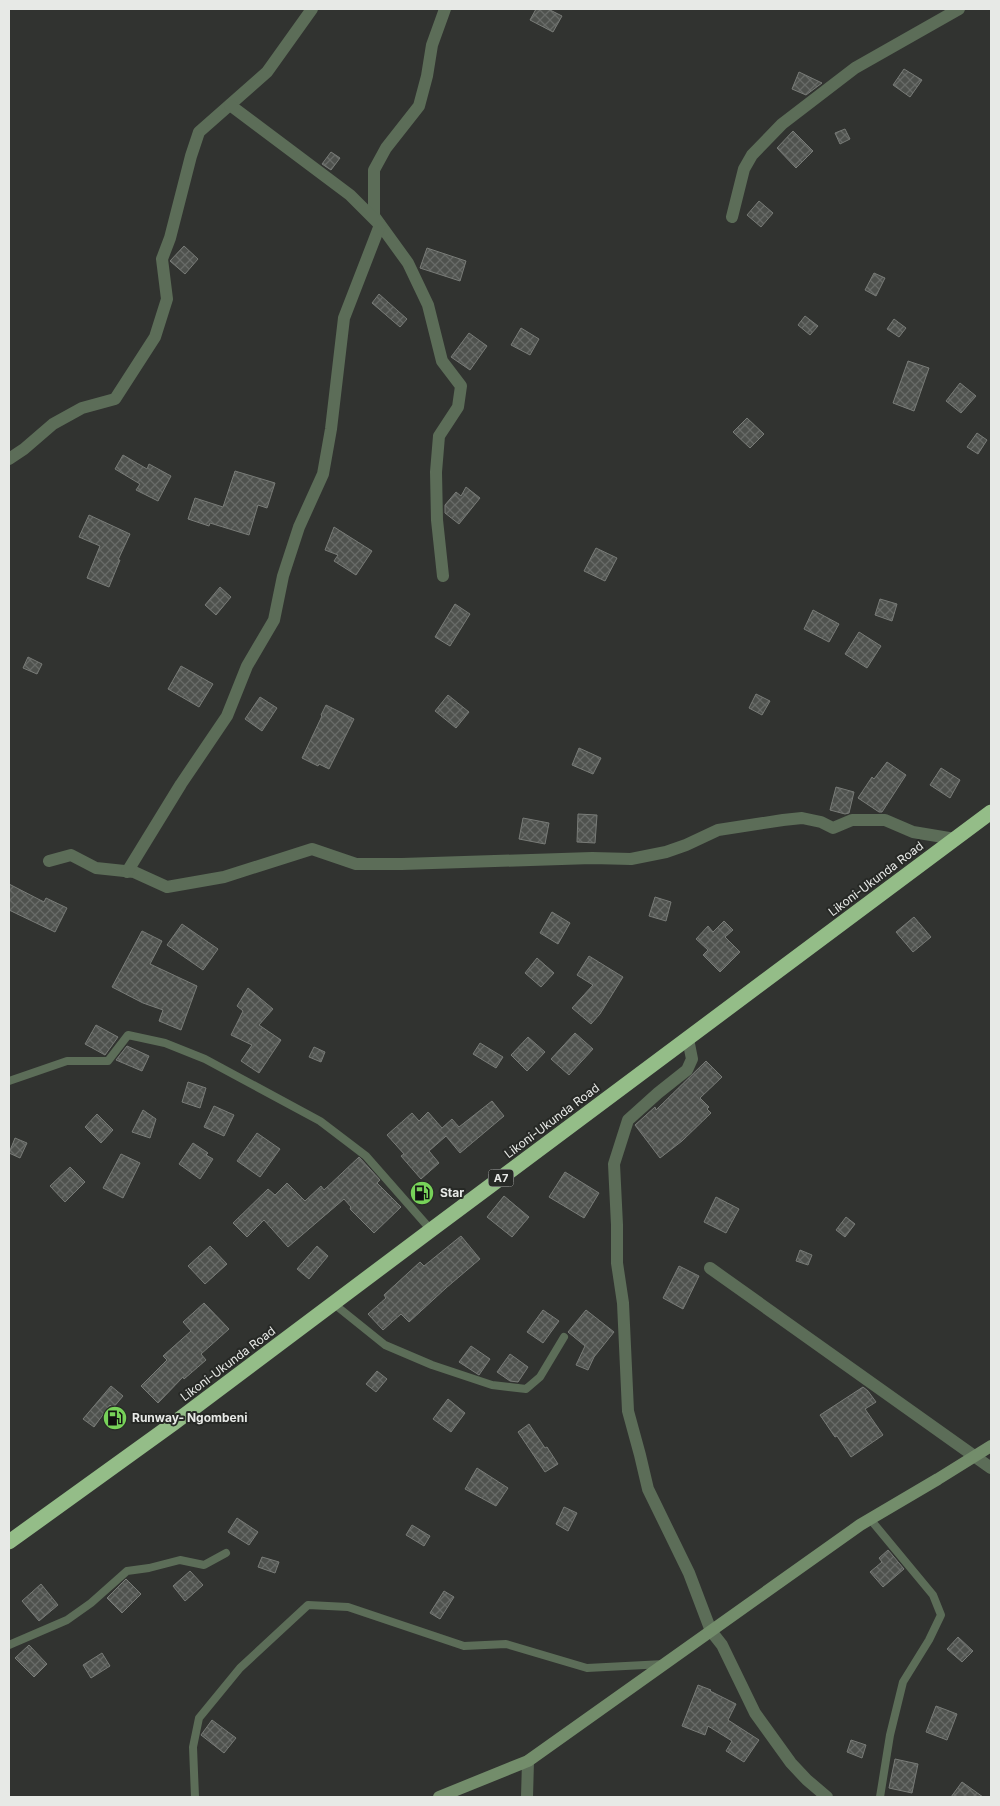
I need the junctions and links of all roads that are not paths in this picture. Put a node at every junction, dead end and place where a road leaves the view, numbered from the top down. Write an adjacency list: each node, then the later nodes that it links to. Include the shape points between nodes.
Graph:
1 (312, 9): 4 (street, via 267,72)
2 (445, 9): 6 (street, via 432,45 419,106 386,148 374,170 374,216)
3 (959, 9): 5 (street, via 855,68 782,124 752,155 744,169)
4 (230, 105): 6 (street, via 350,195); 7 (street, via 199,132 191,156 162,258 167,299 155,337 115,399 82,408 53,424)
5 (732, 217)
6 (380, 224): 8 (street, via 408,263 428,304 442,361 461,386 458,407 439,436 438,445 437,520); 12 (street, via 344,318 323,474 299,527 283,576 274,620 247,666 227,716)
7 (9, 459)
8 (443, 576)
9 (991, 812): 10 (highway, Likoni-Ukunda Road / A7)
10 (955, 839): 12 (street, via 913,832 885,820 852,820 833,828 802,818 718,830 686,846 631,859 356,864 312,848 224,877 167,887); 13 (highway, Likoni-Ukunda Road / A7)
11 (49, 861): 12 (street, via 71,855 96,868)
12 (127, 872)
13 (688, 1039): 15 (highway, Likoni-Ukunda Road / A7); 25 (street, via 692,1059 687,1070 628,1120 614,1164 617,1263 623,1303 628,1411 648,1489 689,1572)
14 (9, 1081): 15 (lane, via 67,1061 108,1061 128,1035 165,1043 205,1059 320,1121 366,1156)
15 (431, 1230): 17 (highway, Likoni-Ukunda Road / A7)
16 (710, 1268): 20 (street)
17 (334, 1304): 18 (lane, via 385,1344 432,1365 492,1384 526,1389 540,1377); 23 (highway, Likoni-Ukunda Road / A7)
18 (564, 1337)
19 (991, 1446): 20 (street)
20 (976, 1456): 21 (street); 22 (street)
21 (991, 1468)
22 (870, 1520): 25 (street); 33 (lane, via 934,1595 941,1615 903,1682)
23 (9, 1542)
24 (226, 1553): 26 (lane, via 204,1565 180,1560 127,1571 67,1620)
25 (711, 1631): 27 (street); 32 (street, via 722,1645 755,1713 791,1763)
26 (9, 1644)
27 (666, 1664): 28 (street); 29 (lane, via 587,1668 506,1644 464,1646 348,1607 308,1605 240,1668 200,1718 193,1747)
28 (528, 1761): 30 (street); 31 (street)
29 (196, 1797)
30 (439, 1797)
31 (527, 1797)
32 (827, 1797)
33 (880, 1797)

